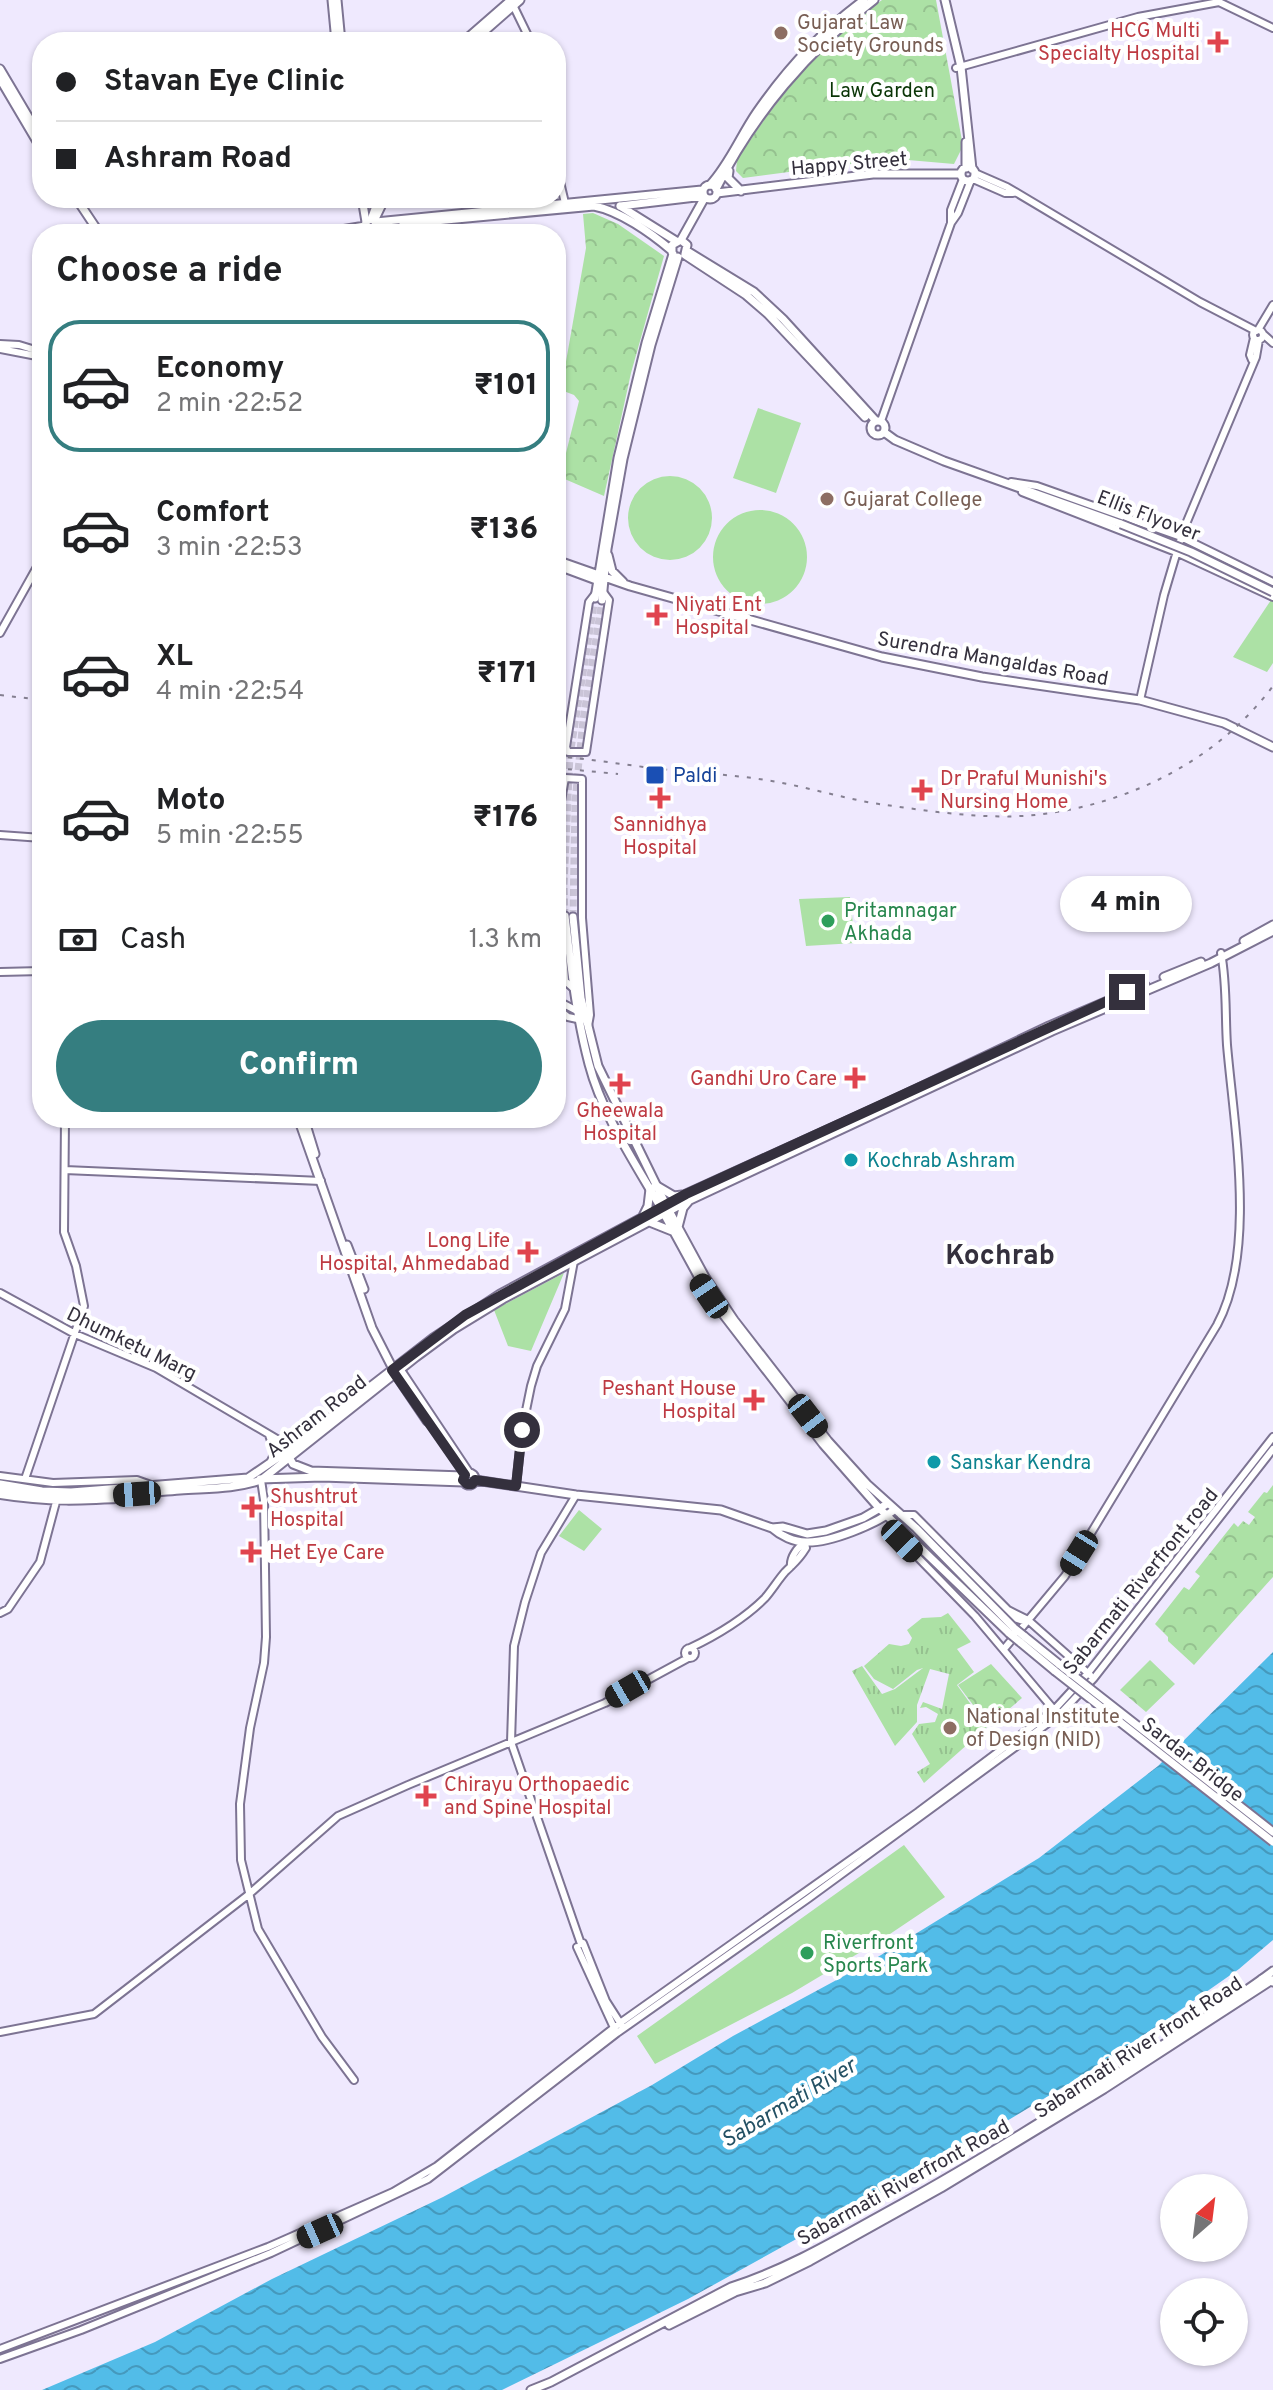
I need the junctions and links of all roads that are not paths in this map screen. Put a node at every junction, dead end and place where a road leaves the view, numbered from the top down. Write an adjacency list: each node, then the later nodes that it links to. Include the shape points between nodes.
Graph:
1 (334, 0): 7 (main road)
2 (864, 0): 18 (main road, via 824,33 776,87)
3 (874, 0): 16 (main road, via 802,64)
4 (942, 0): 11 (main road)
5 (514, 2): 8 (main road); 9 (main road); 10 (street)
6 (1273, 28): 11 (street, via 1219,2 1127,19)
7 (338, 32)
8 (476, 32)
9 (482, 32)
10 (527, 32)
11 (959, 67): 17 (main road)
12 (0, 69): 14 (main road)
13 (0, 79): 15 (main road)
14 (32, 123)
15 (32, 133)
16 (731, 163): 18 (main road); 19 (main road, via 728,178)
17 (969, 175): 19 (main road, Happy Street, via 873,174); 29 (street, via 1007,187); 33 (street)
18 (714, 189): 19 (main road, Happy Street); 20 (main road); 20 (main road)
19 (741, 191)
20 (705, 196): 21 (main road); 23 (main road); 27 (main road)
21 (610, 200): 22 (main road); 23 (main road)
22 (566, 203)
23 (620, 206): 27 (main road)
24 (523, 208): 25 (main road)
25 (388, 224)
26 (393, 224): 27 (main road, via 594,206)
27 (680, 249): 33 (main road, via 754,292); 36 (main road, via 644,370); 40 (main road, via 646,343 625,426)
28 (1273, 305): 29 (street)
29 (1258, 335): 30 (street); 35 (street)
30 (1273, 343)
31 (0, 346): 32 (street)
32 (32, 352)
33 (880, 425): 34 (main road, Ellis Flyover)
34 (1011, 484): 35 (street, via 1037,486); 37 (street, via 1034,498); 42 (main road, Ellis Flyover, bridge, via 1121,522)
35 (1181, 537): 37 (street); 42 (street)
36 (607, 549): 40 (main road); 41 (main road, via 612,571)
37 (1176, 552): 42 (street); 45 (street)
38 (566, 566): 40 (main road, Surendra Mangaldas Road)
39 (32, 576): 44 (street)
40 (604, 579): 41 (main road, Surendra Mangaldas Road); 43 (main road)
41 (630, 586): 45 (main road, Surendra Mangaldas Road, via 882,657)
42 (1273, 590)
43 (599, 596): 43 (street, via 609,600 586,752 568,752 589,602)
44 (0, 633)
45 (1140, 700): 46 (main road, Surendra Mangaldas Road, via 1224,723)
46 (1273, 747)
47 (566, 778): 58 (street, via 582,779 582,918 590,1015)
48 (0, 835): 49 (street)
49 (32, 837)
50 (1273, 928): 51 (main road, Ashram Road)
51 (1221, 955): 64 (main road, Ashram Road, via 1049,1026); 92 (street, via 1238,1183 1237,1253 1228,1300 1079,1553)
52 (32, 971): 53 (street)
53 (0, 972)
54 (566, 983): 55 (street)
55 (573, 988): 58 (main road); 58 (main road, via 569,916)
56 (566, 1007): 58 (street)
57 (566, 1015): 58 (street)
58 (583, 1018): 63 (main road, via 589,1066 605,1105)
59 (65, 1128): 61 (street)
60 (304, 1128): 62 (main road)
61 (65, 1170): 62 (street); 70 (street, via 64,1232 84,1306)
62 (321, 1181): 71 (main road, via 372,1328)
63 (654, 1188): 64 (main road); 65 (main road); 66 (main road)
64 (688, 1197): 65 (main road, Ashram Road); 67 (main road)
65 (665, 1209): 66 (main road, Ashram Road); 67 (main road)
66 (645, 1220): 67 (main road); 68 (main road, Ashram Road); 71 (main road, Ashram Road, via 465,1315)
67 (676, 1230): 88 (main road, via 699,1282 726,1321 823,1444)
68 (574, 1261): 71 (main road, Ashram Road, via 480,1312); 83 (street, via 565,1309 531,1386)
69 (0, 1293): 70 (street, Dhumketu Marg)
70 (75, 1334): 72 (street, Dhumketu Marg, via 156,1368); 80 (street)
71 (396, 1370): 75 (main road, Ashram Road); 79 (main road)
72 (269, 1435): 75 (street, Dhumketu Marg); 76 (street, via 275,1452)
73 (1273, 1437): 96 (street, Sabarmati Riverfront road)
74 (1273, 1449): 96 (street, Sabarmati Riverfront road)
75 (287, 1456): 76 (main road, Ashram Road); 78 (main road, Ashram Road); 79 (main road, via 300,1469 311,1471)
76 (270, 1464): 78 (main road, Ashram Road)
77 (0, 1476): 80 (street)
78 (259, 1477): 79 (main road); 82 (main road, Ashram Road); 85 (main road, Ashram Road, via 235,1486); 101 (street, via 265,1513 266,1637 240,1804)
79 (467, 1477): 83 (main road)
80 (25, 1479): 82 (street, via 137,1480)
81 (0, 1484): 85 (main road, via 42,1491)
82 (154, 1486): 85 (main road, Ashram Road)
83 (516, 1486): 86 (main road)
84 (0, 1492): 85 (main road, via 41,1497); 87 (street)
85 (139, 1492): 87 (street, via 133,1498)
86 (576, 1495): 90 (main road, via 721,1510); 98 (street, via 541,1553 525,1602 514,1646)
87 (56, 1502): 91 (street, via 40,1562)
88 (890, 1511): 89 (main road); 90 (main road, via 853,1530); 92 (street, via 914,1515 1008,1610); 93 (main road)
89 (900, 1526): 93 (main road); 94 (street, via 902,1541)
90 (806, 1540): 98 (street, via 766,1596 690,1654 605,1703)
91 (0, 1613)
92 (1027, 1621): 94 (street); 96 (street)
93 (1012, 1630): 95 (main road, bridge)
94 (1004, 1649): 97 (street)
95 (1057, 1668): 99 (main road, Sardar Bridge, bridge); 100 (main road, Sardar Bridge, bridge)
96 (1091, 1675): 97 (street, Sabarmati Riverfront road)
97 (1056, 1713): 105 (street, Sabarmati Riverfront road)
98 (511, 1742): 101 (street, via 338,1816); 102 (street)
99 (1273, 1832)
100 (1273, 1842)
101 (248, 1895): 107 (street, via 94,2014); 108 (street, via 258,1929)
102 (580, 1944): 105 (street); 106 (street)
103 (1273, 1971): 104 (main road, Sabarmati Riverfront Road)
104 (1269, 1981): 111 (main road, Sabarmati Riverfront Road, via 921,2192 796,2261 731,2287); 112 (main road, Sabarmati River front Road, via 915,2203 810,2261 735,2292)
105 (622, 2026): 106 (street)
106 (615, 2031): 109 (street, via 404,2186 257,2252); 110 (street, via 409,2190 257,2259)
107 (0, 2032)
108 (354, 2080)
109 (0, 2349)
110 (0, 2359)
111 (531, 2390)
112 (543, 2390)

